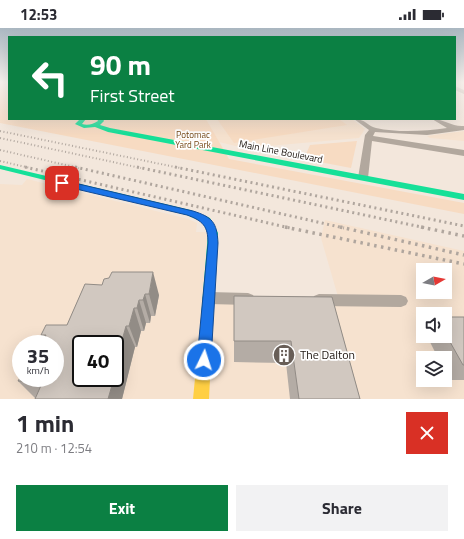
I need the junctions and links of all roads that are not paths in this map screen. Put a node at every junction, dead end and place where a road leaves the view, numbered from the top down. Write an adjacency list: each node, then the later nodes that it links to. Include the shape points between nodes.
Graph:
1 (81, 120): 4 (street, Main Line Boulevard, via 78,125 84,127)
2 (359, 120): 7 (street)
3 (438, 120): 6 (street)
4 (97, 122): 10 (street, Main Line Boulevard, via 108,130)
5 (464, 128): 6 (street)
6 (455, 129): 7 (street, via 422,134)
7 (373, 133): 8 (street); 10 (street)
8 (464, 153)
9 (0, 167): 12 (street, via 204,218 211,226 213,236)
10 (363, 178): 11 (street, Main Line Boulevard)
11 (464, 197)
12 (209, 298): 13 (street); 16 (street)
13 (264, 299)
14 (303, 300): 15 (street)
15 (401, 301)
16 (201, 399)

